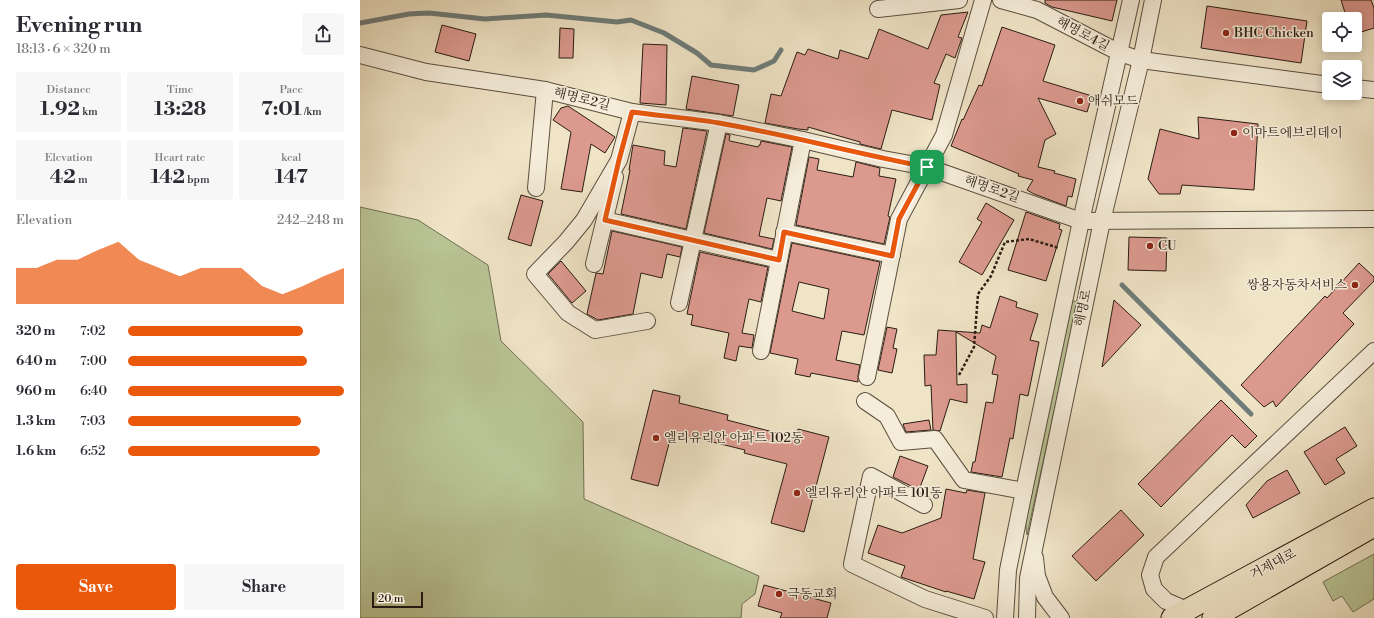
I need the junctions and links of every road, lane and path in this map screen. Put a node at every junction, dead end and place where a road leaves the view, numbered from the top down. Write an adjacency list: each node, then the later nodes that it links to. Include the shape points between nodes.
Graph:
1 (958, 0): 6 (street)
2 (983, 0): 18 (street, via 944,135)
3 (1001, 0): 7 (street, 해명로4길, via 1037,10)
4 (1131, 0): 7 (street, 해명로)
5 (1153, 0): 9 (street, 해명로)
6 (878, 9)
7 (1120, 53): 9 (street, 해명로4길); 22 (street, 해명로)
8 (360, 55): 12 (street, 해명로2길, via 426,72)
9 (1141, 60): 10 (street, 해명로4길); 23 (street, 해명로)
10 (1322, 84)
11 (1362, 89): 13 (street)
12 (546, 90): 14 (street, 해명로2길); 19 (street)
13 (1374, 90)
14 (632, 112): 15 (street, 해명로2길); 17 (street)
15 (719, 123): 16 (street, 해명로2길); 25 (street)
16 (803, 140): 18 (street, 해명로2길); 24 (street)
17 (619, 160): 21 (street); 31 (street, via 584,220 535,274 568,312 596,330)
18 (927, 167): 22 (street, 해명로2길); 27 (street, via 899,219)
19 (536, 188)
20 (1374, 219): 23 (street, 해명로2길)
21 (605, 220): 25 (street); 29 (street)
22 (1081, 221): 23 (street, 해명로2길); 37 (street, 해명로)
23 (1102, 221): 41 (street, 해명로)
24 (784, 232): 27 (street); 28 (street)
25 (693, 240): 28 (street); 30 (street)
26 (1059, 248): 34 (path, via 1029,239 1005,242 991,276 978,294 974,347)
27 (892, 256): 35 (street)
28 (779, 260): 32 (street)
29 (594, 264)
30 (679, 303)
31 (647, 321)
32 (760, 350)
33 (1374, 351): 43 (street, via 1156,558 1150,575 1154,589)
34 (959, 376)
35 (867, 377)
36 (865, 401): 37 (street, via 887,416 901,442 935,439 964,480)
37 (1024, 491): 42 (street, 해명로)
38 (924, 505): 44 (street, via 871,476 852,564 925,599)
39 (1374, 509): 43 (main road, 거제대로)
40 (1374, 526): 50 (main road, 거제대로)
41 (1034, 549): 47 (street, 해명로, via 1028,578); 48 (street, via 1038,576 1046,597)
42 (1006, 592): 45 (street); 46 (street, 해명로)
43 (1180, 614): 49 (street)
44 (985, 618)
45 (998, 618)
46 (1005, 618)
47 (1027, 618)
48 (1061, 618)
49 (1160, 618)
50 (1213, 618)

